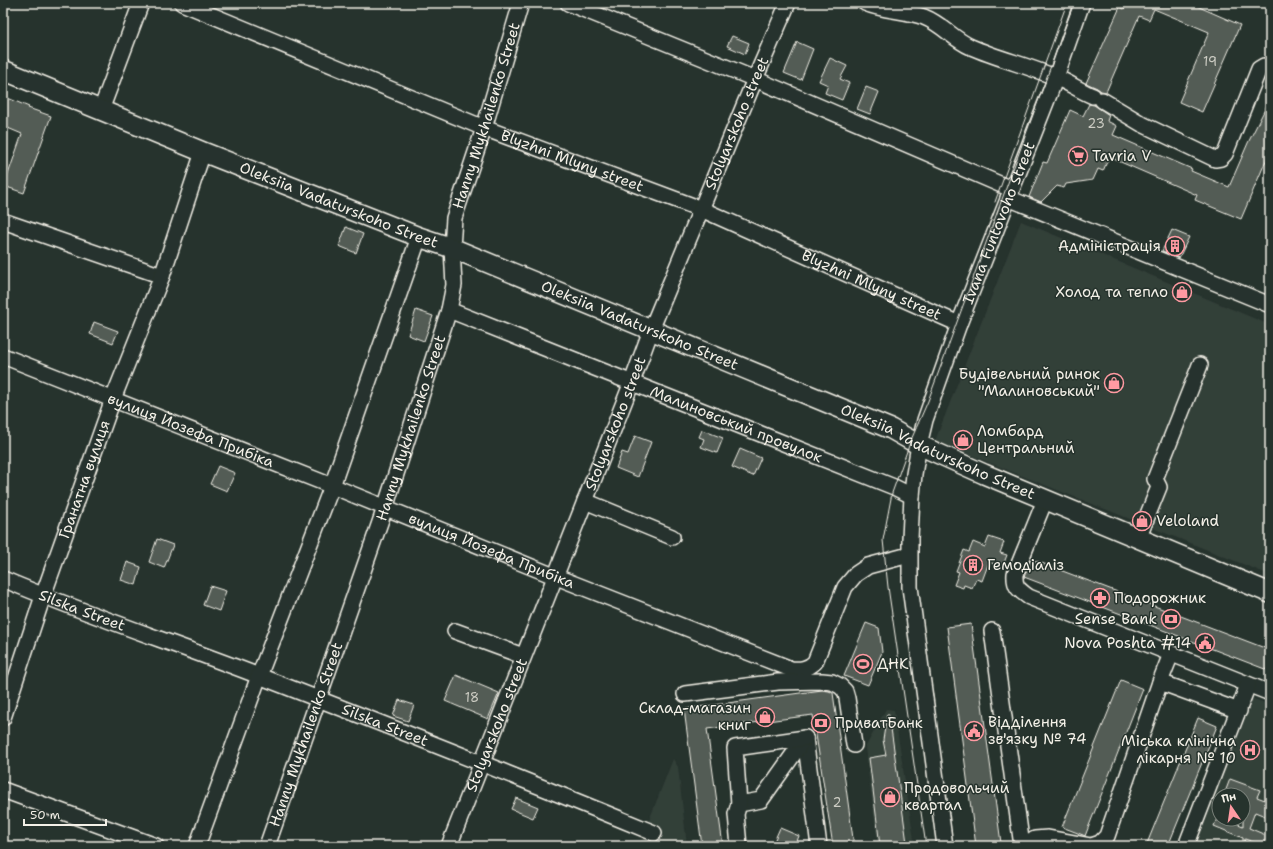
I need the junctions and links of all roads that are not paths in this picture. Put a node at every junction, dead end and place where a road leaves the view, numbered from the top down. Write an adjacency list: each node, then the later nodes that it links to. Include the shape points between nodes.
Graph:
1 (141, 3): 12 (street)
2 (182, 3): 13 (street, Blyzhni Mlyny street)
3 (521, 3): 13 (street, Hanny Mykhailenko Street)
4 (568, 3): 11 (street)
5 (788, 3): 11 (street, Stolyarskoho street)
6 (865, 3): 10 (street, via 876,8 924,17 970,46)
7 (1082, 3): 10 (street, Ivana Funtovoho Street)
8 (1270, 66): 10 (street, via 1259,69 1225,154 1215,159)
9 (3, 70): 12 (main road, Oleksiia Vadaturskoho Street)
10 (1056, 78): 15 (street, Ivana Funtovoho Street)
11 (755, 79): 15 (street); 16 (street, Stolyarskoho street)
12 (101, 110): 14 (main road, Oleksiia Vadaturskoho Street)
13 (484, 128): 16 (street, Blyzhni Mlyny street); 19 (street, Hanny Mykhailenko Street, via 454,218)
14 (203, 152): 18 (main road, Oleksiia Vadaturskoho Street); 20 (street, Гранатна вулиця)
15 (1010, 194): 21 (street); 23 (street, Ivana Funtovoho Street)
16 (701, 209): 23 (street, Blyzhni Mlyny street); 24 (street, Stolyarskoho street)
17 (3, 221): 20 (street)
18 (419, 237): 19 (main road, Oleksiia Vadaturskoho Street); 30 (street)
19 (452, 248): 22 (street, Hanny Mykhailenko Street, via 454,285); 24 (main road, Oleksiia Vadaturskoho Street)
20 (162, 276): 28 (street, Гранатна вулиця)
21 (1270, 305)
22 (449, 310): 27 (street, Малиновський провулок); 34 (street, Hanny Mykhailenko Street)
23 (959, 324): 29 (street, Ivana Funtovoho Street, via 925,420)
24 (651, 330): 27 (street, Stolyarskoho street); 29 (main road, Oleksiia Vadaturskoho Street, via 891,429)
25 (3, 356): 28 (street, вулиця Йозефа Прибіка)
26 (1200, 364): 36 (street, via 1155,479 1159,487)
27 (632, 382): 31 (street, Малиновський провулок); 33 (street, Stolyarskoho street)
28 (113, 400): 30 (street, вулиця Йозефа Прибіка); 41 (street, Гранатна вулиця)
29 (919, 445): 31 (street, Ivana Funtovoho Street); 32 (main road, Oleksiia Vadaturskoho Street)
30 (332, 486): 34 (street, вулиця Йозефа Прибіка); 47 (street)
31 (912, 496): 37 (street, Ivana Funtovoho Street)
32 (1045, 500): 36 (main road, Oleksiia Vadaturskoho Street); 44 (street, via 1015,574 1017,588 1029,597)
33 (585, 501): 35 (street); 38 (street, Stolyarskoho street)
34 (385, 508): 38 (street, вулиця Йозефа Прибіка); 52 (street, Hanny Mykhailenko Street)
35 (672, 537)
36 (1138, 538): 40 (main road, Oleksiia Vadaturskoho Street)
37 (909, 555): 46 (street, via 868,566 856,574 845,587 815,662); 67 (street, Ivana Funtovoho Street, via 910,593)
38 (554, 576): 45 (street, Stolyarskoho street); 46 (street, вулиця Йозефа Прибіка)
39 (3, 579): 41 (street, Silska Street)
40 (1270, 593)
41 (43, 596): 47 (street, Silska Street); 54 (street, Гранатна вулиця)
42 (455, 631): 45 (street)
43 (992, 631): 68 (street)
44 (1172, 654): 48 (street); 49 (street)
45 (523, 656): 57 (street, Stolyarskoho street)
46 (805, 673): 51 (street, via 778,682); 56 (street, via 822,681 832,682 845,691)
47 (259, 676): 52 (street, Silska Street); 62 (street)
48 (1160, 682): 53 (street); 69 (street, via 1107,836 1100,843 1091,846 1048,838 1035,839)
49 (1248, 685): 50 (street); 53 (street)
50 (1270, 693)
51 (685, 694)
52 (318, 699): 57 (street, Silska Street); 63 (street, Hanny Mykhailenko Street)
53 (1239, 711): 70 (street)
54 (3, 718)
55 (805, 738): 59 (street, via 761,800); 59 (street, via 734,748); 66 (street)
56 (854, 746)
57 (482, 763): 60 (street, Silska Street); 64 (street, Stolyarskoho street)
58 (3, 790): 61 (street)
59 (739, 804): 65 (street, via 736,814)
60 (654, 833)
61 (156, 846)
62 (197, 846)
63 (267, 846)
64 (449, 846)
65 (739, 846)
66 (819, 846)
67 (945, 846)
68 (1022, 846)
69 (1025, 846)
70 (1186, 846)

